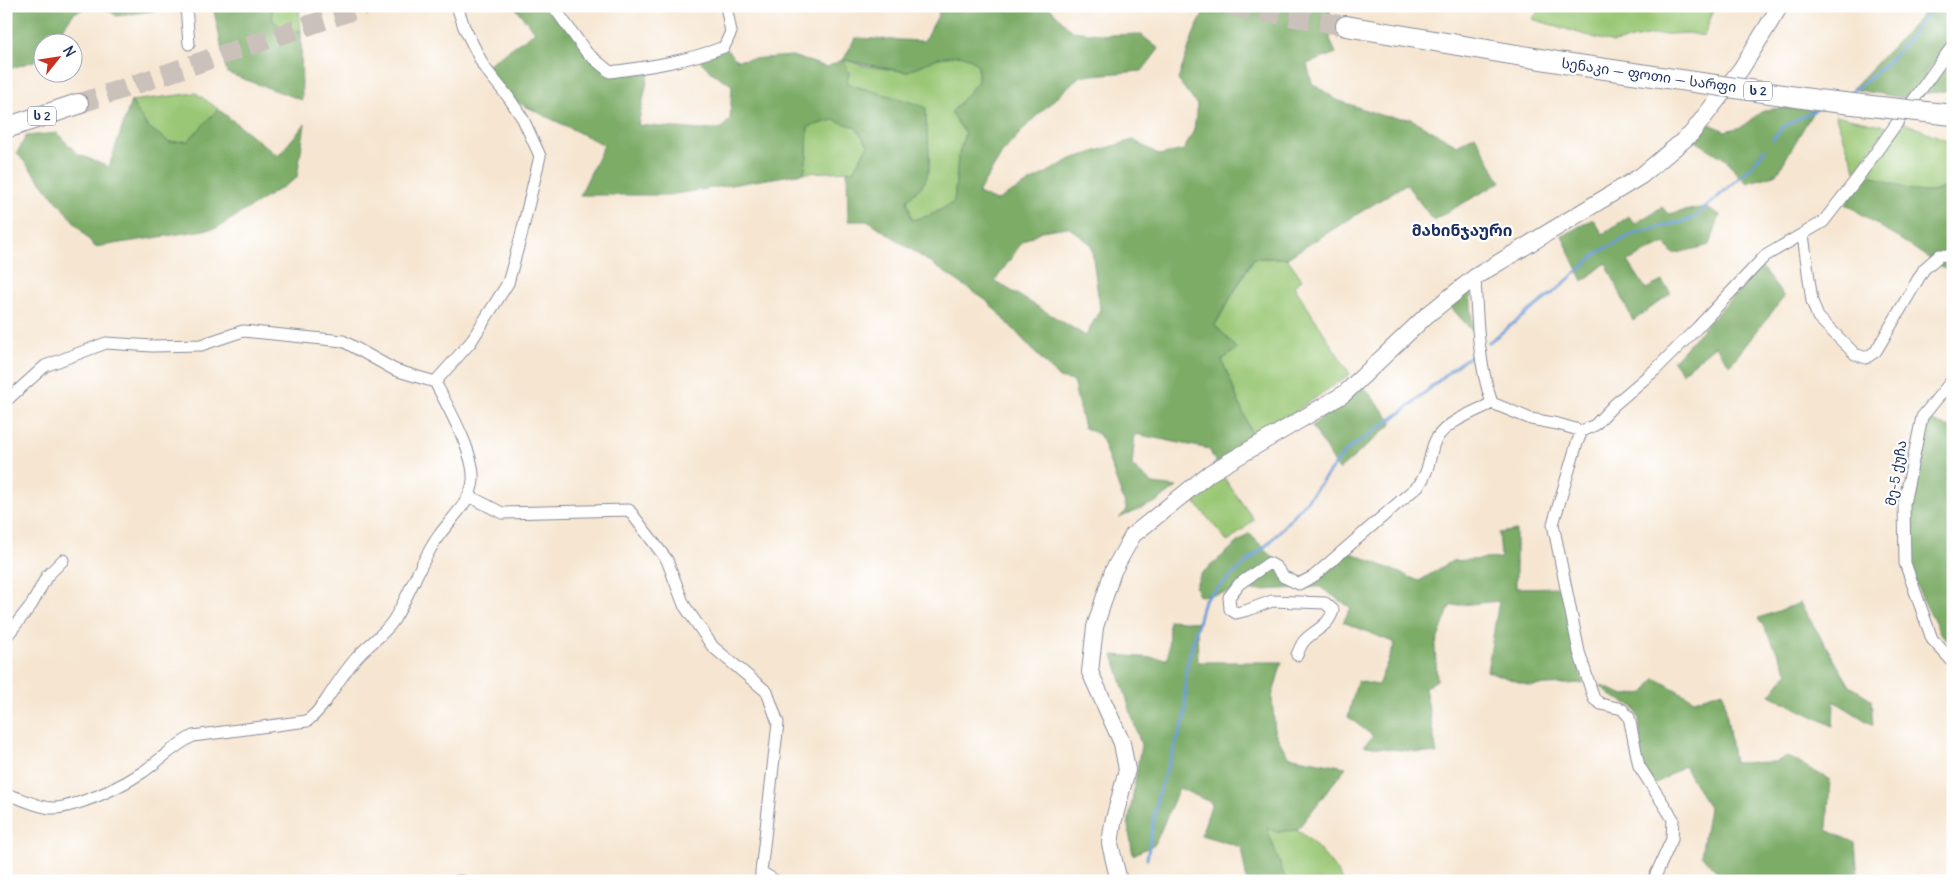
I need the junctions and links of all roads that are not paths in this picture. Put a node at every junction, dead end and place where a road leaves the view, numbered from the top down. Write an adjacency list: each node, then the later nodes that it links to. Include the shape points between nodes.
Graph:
1 (186, 6): 7 (street)
2 (457, 6): 16 (street, via 484,68 523,119 540,156 508,283 470,343)
3 (553, 6): 4 (street, via 587,53 610,72 696,57 724,47 731,32)
4 (726, 6)
5 (1780, 6): 14 (street, via 1741,69 1692,134 1641,176)
6 (1346, 26): 10 (highway, სენაკი — ფოთი — სარფი / ს 2, bridge, via 1817,100)
7 (189, 44)
8 (1953, 45): 12 (street, via 1823,222)
9 (78, 104): 11 (highway, ს 2)
10 (1953, 115)
11 (6, 128)
12 (1802, 235): 13 (street, via 1812,301 1818,317 1855,354 1866,358 1876,351 1924,269 1940,255); 19 (street, via 1765,256 1656,369)
13 (1953, 256)
14 (1475, 277): 18 (street, via 1480,351 1485,385); 30 (street, via 1426,316 1344,394 1210,473 1133,536 1113,571 1095,627 1090,672 1122,743 1127,770 1110,844)
15 (1953, 378): 24 (street, მე-5 ქუჩა, via 1922,416 1904,504 1905,563 1932,639)
16 (435, 382): 17 (street, via 394,370 343,341 243,332 201,345 106,343 45,366); 20 (street, via 473,466)
17 (6, 401)
18 (1492, 403): 19 (street, via 1531,419); 23 (street, via 1448,426 1434,444 1425,477 1419,485 1314,576 1300,584 1284,577 1276,566 1269,563 1239,584 1229,597 1230,609 1236,613 1272,600 1325,603 1333,610 1328,622 1303,642)
19 (1582, 432): 31 (street, via 1553,524 1579,652 1594,699 1622,709 1629,717 1639,766 1673,819 1672,839)
20 (469, 496): 25 (street, via 439,535 392,621 346,671 315,716 307,720 193,736 122,785 64,807 40,806); 26 (street, via 502,514 629,510 667,560 684,605 713,646 767,692 778,723)
21 (63, 560): 22 (street, via 47,576 32,604)
22 (6, 637)
23 (1297, 655)
24 (1953, 662)
25 (6, 795)
26 (761, 876): 29 (street)
27 (457, 881): 28 (street)
28 (462, 881)
29 (776, 881)
30 (1119, 881)
31 (1653, 881)

